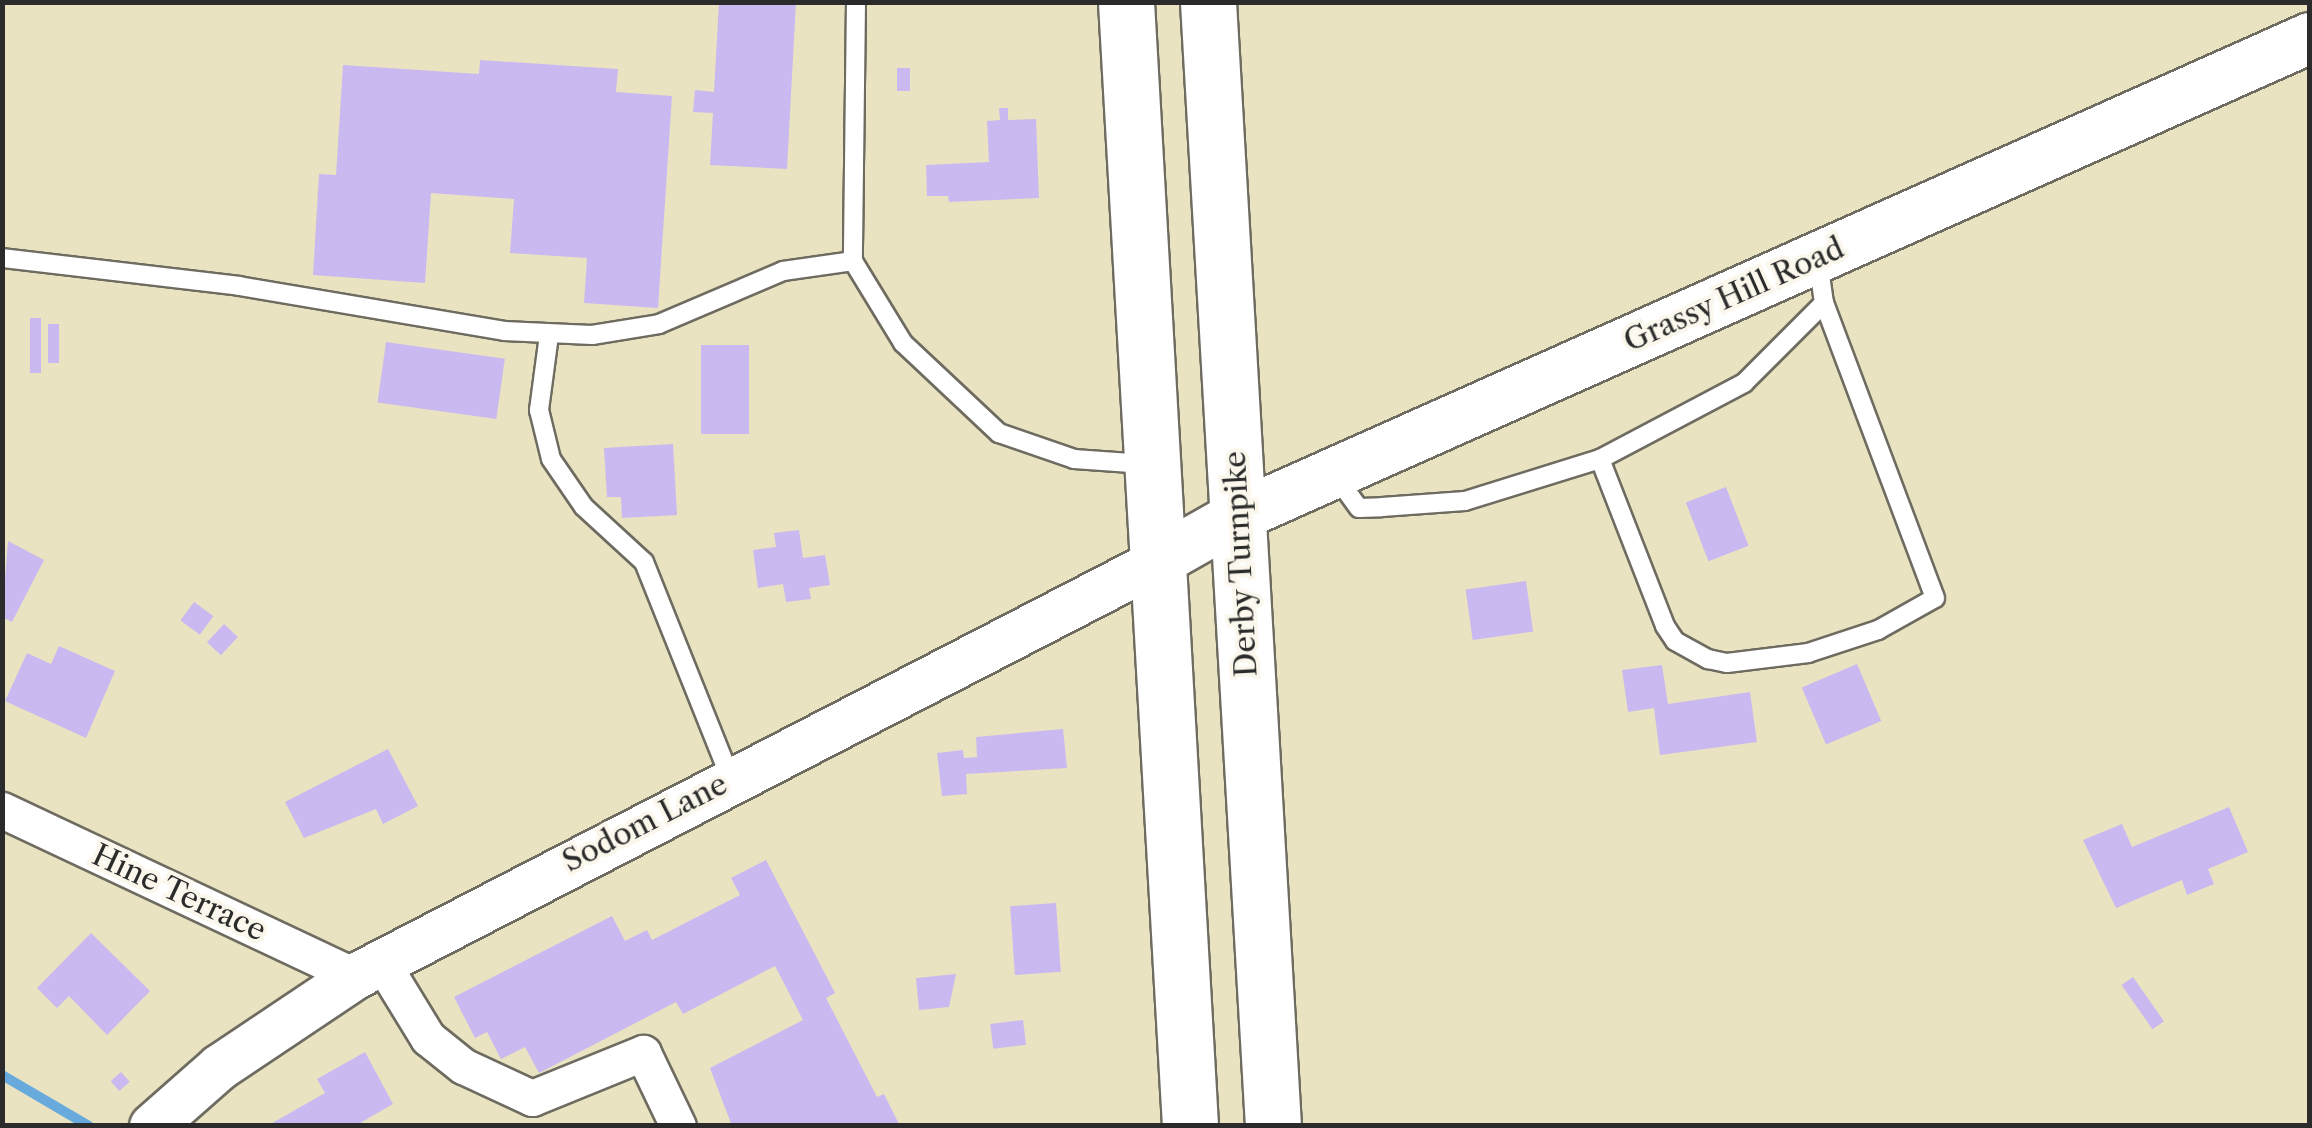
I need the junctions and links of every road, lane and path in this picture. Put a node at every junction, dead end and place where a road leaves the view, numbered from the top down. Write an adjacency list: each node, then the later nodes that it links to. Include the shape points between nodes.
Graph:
1 (856, 2): 6 (lane)
2 (1126, 2): 10 (highway)
3 (1208, 2): 12 (highway, Derby Turnpike)
4 (2310, 38): 7 (main road, Grassy Hill Road)
5 (2, 258): 8 (lane)
6 (853, 261): 8 (lane, via 742,284 630,332); 10 (lane, via 903,343 979,420 1046,452)
7 (1821, 280): 9 (lane, via 1744,383); 9 (lane, via 1935,598 1878,630 1808,654 1708,659 1675,641 1665,626); 11 (main road, Grassy Hill Road)
8 (549, 334): 14 (lane, via 538,410 551,459 584,507 644,562)
9 (1600, 459): 11 (lane, via 1465,501 1382,507 1359,508)
10 (1155, 465): 13 (highway)
11 (1334, 474): 12 (main road, Grassy Hill Road)
12 (1238, 516): 13 (main road, Grassy Hill Road); 20 (highway, Derby Turnpike)
13 (1162, 560): 14 (street, Sodom Lane); 19 (highway)
14 (731, 780): 16 (street, Sodom Lane)
15 (2, 810): 16 (street, Hine Terrace)
16 (368, 969): 17 (street, Sodom Lane, via 219,1067); 18 (street, via 428,1038 463,1066 532,1098 643,1053)
17 (152, 1126)
18 (678, 1126)
19 (1190, 1126)
20 (1273, 1126)

